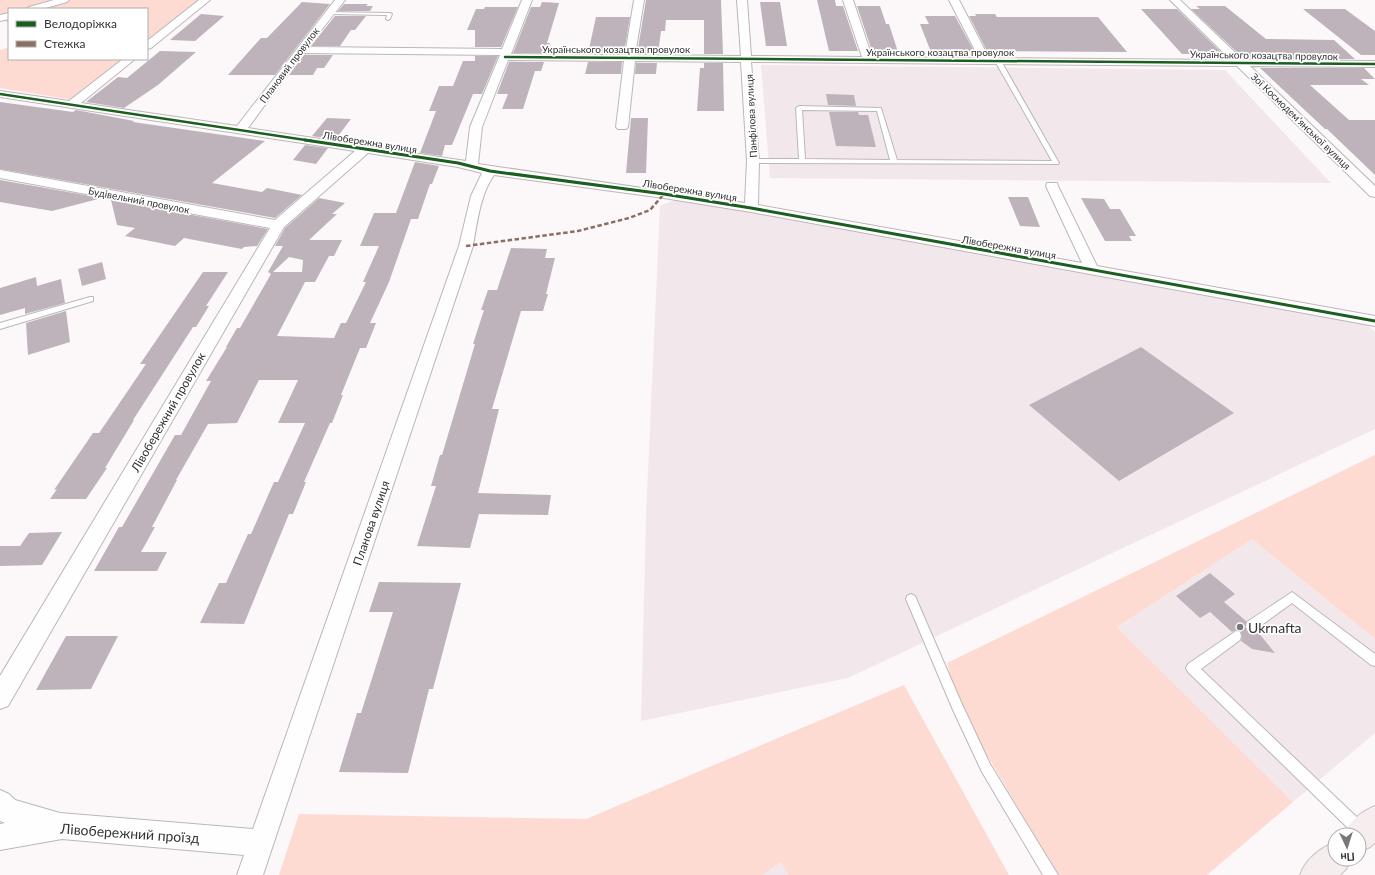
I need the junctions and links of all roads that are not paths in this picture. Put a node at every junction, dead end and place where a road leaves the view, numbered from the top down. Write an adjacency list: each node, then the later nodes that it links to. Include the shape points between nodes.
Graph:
1 (32, 0): 11 (street)
2 (64, 0): 11 (street)
3 (205, 0): 14 (street)
4 (340, 0): 12 (street, Плановий провулок)
5 (527, 0): 16 (street, Планова вулиця)
6 (639, 0): 17 (street)
7 (742, 0): 18 (street, Панфілова вулиця)
8 (848, 0): 20 (street)
9 (954, 0): 21 (street)
10 (1175, 0): 23 (street, Зої Космодем’янської вулиця)
11 (36, 8)
12 (329, 13): 13 (lane, via 390,14); 15 (street, Плановий провулок)
13 (388, 19)
14 (148, 45)
15 (301, 50): 16 (street, Українського козацтва провулок); 28 (street, Плановий провулок)
16 (506, 54): 17 (street, Українського козацтва провулок); 33 (street, Планова вулиця, via 476,127)
17 (630, 57): 18 (street, Українського козацтва провулок); 27 (street)
18 (747, 58): 20 (street, Українського козацтва провулок); 30 (street, Панфілова вулиця)
19 (129, 60): 26 (street)
20 (868, 60): 21 (street, Українського козацтва провулок)
21 (986, 61): 22 (street, Українського козацтва провулок)
22 (998, 61): 23 (street, Українського козацтва провулок); 32 (lane, via 1056,163)
23 (1241, 63): 24 (street, Українського козацтва провулок); 36 (street, Зої Космодем’янської вулиця)
24 (1374, 65)
25 (0, 94): 26 (street, Лівобережна вулиця)
26 (71, 105): 28 (street, Лівобережна вулиця)
27 (622, 127)
28 (240, 130): 29 (street, Лівобережна вулиця)
29 (365, 149): 33 (street, Лівобережна вулиця); 38 (street, Лівобережний провулок)
30 (753, 161): 31 (lane); 37 (street, Панфілова вулиця)
31 (802, 162): 32 (lane); 32 (lane, via 799,108 879,109)
32 (894, 162)
33 (481, 168): 37 (street, Лівобережна вулиця); 53 (street, Планова вулиця, via 484,178 466,246)
34 (0, 174): 38 (street, Будівельний провулок)
35 (1052, 186): 39 (street)
36 (1375, 193)
37 (751, 208): 39 (street, Лівобережна вулиця)
38 (278, 225): 47 (street, Лівобережний провулок)
39 (1092, 270): 41 (street, Лівобережна вулиця)
40 (90, 298): 42 (lane)
41 (1375, 321)
42 (0, 326)
43 (911, 599): 56 (lane, via 986,768)
44 (1251, 626): 46 (lane, via 1292,597)
45 (1236, 636): 51 (lane, via 1192,668)
46 (1375, 661)
47 (9, 669): 48 (street, Лівобережний провулок)
48 (0, 698)
49 (0, 802): 50 (street, via 7,811)
50 (62, 826): 52 (street, Лівобережний проїзд); 53 (street, Лівобережний проїзд)
51 (1363, 827)
52 (0, 837)
53 (260, 843): 55 (street, Планова вулиця)
54 (1327, 865): 57 (highway)
55 (250, 875)
56 (1051, 875)
57 (1316, 875)

